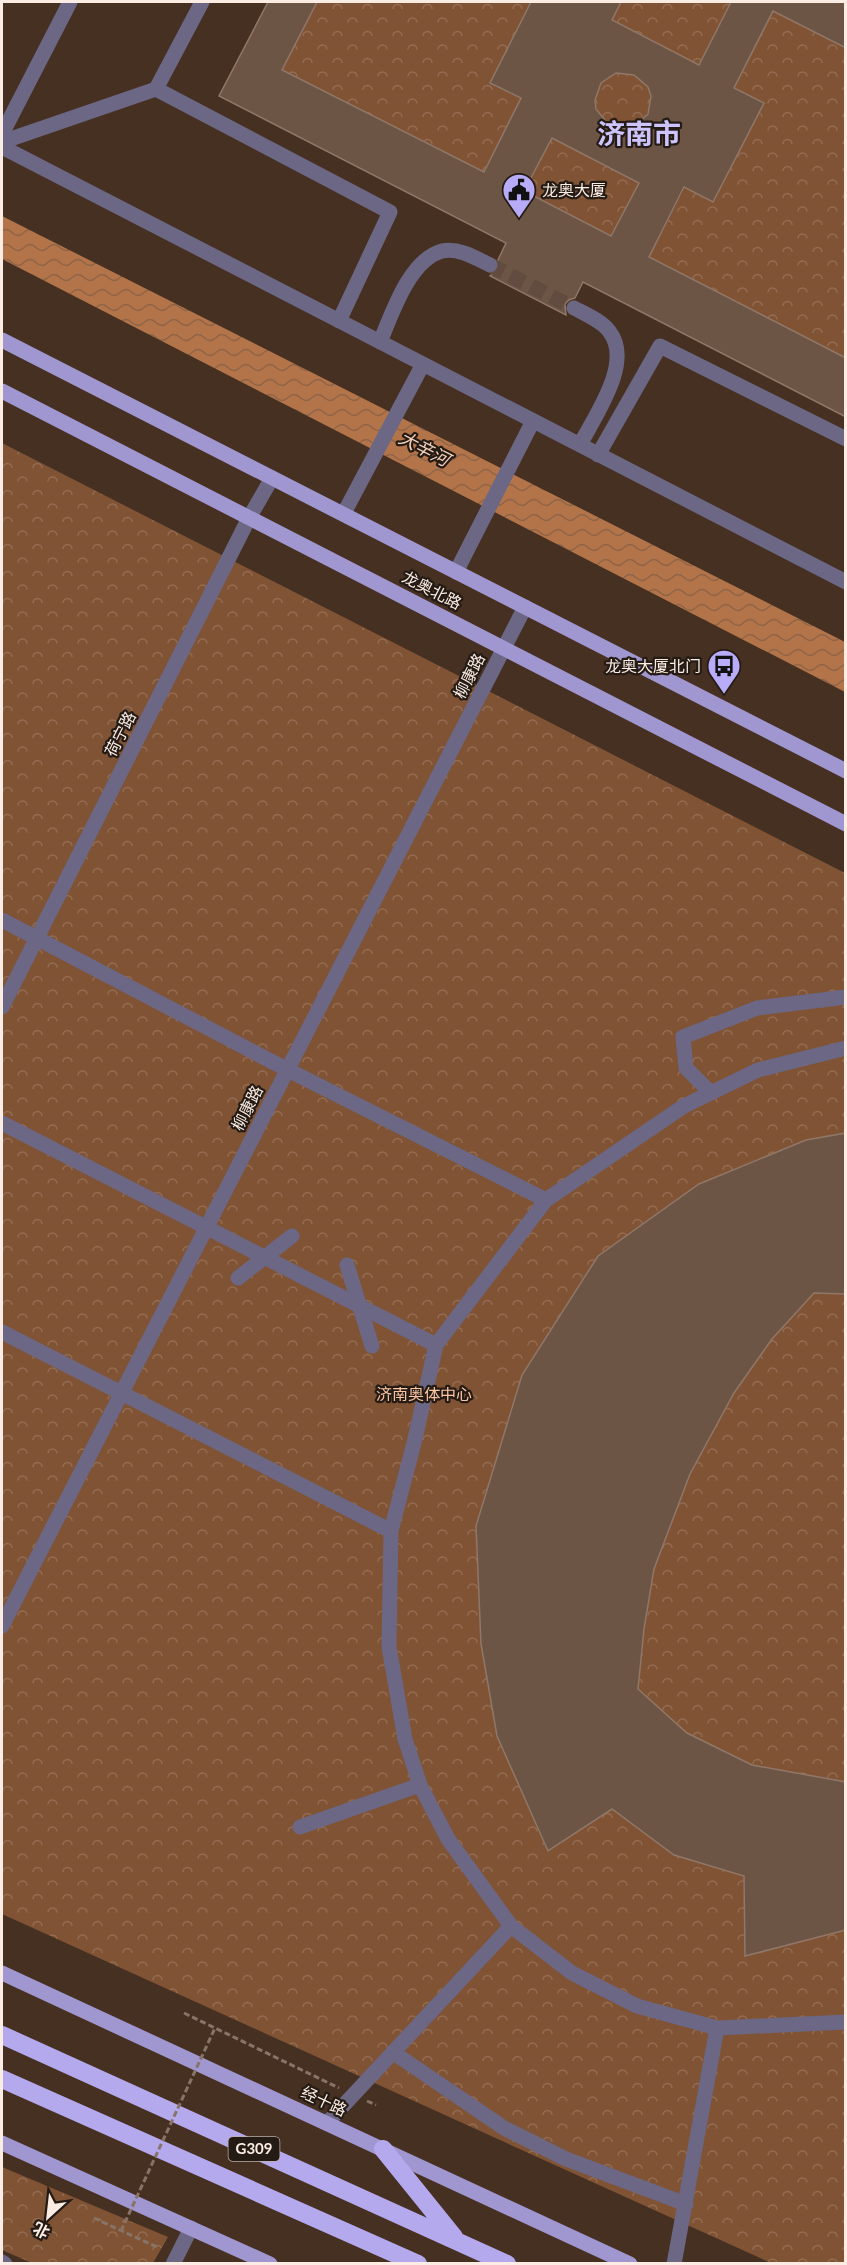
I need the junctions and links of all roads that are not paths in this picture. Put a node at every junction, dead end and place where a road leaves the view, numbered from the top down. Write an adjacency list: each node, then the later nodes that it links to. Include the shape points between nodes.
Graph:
1 (70, 2): 4 (street)
2 (202, 2): 3 (street)
3 (156, 89): 5 (street); 8 (street, via 390,212)
4 (2, 134)
5 (2, 145): 8 (street)
6 (490, 265): 10 (street, via 467,253 442,251 421,264 406,281)
7 (574, 308): 15 (street, via 609,330 618,349 617,369)
8 (339, 321): 10 (street)
9 (2, 339): 17 (main road, 龙奥北路)
10 (380, 342): 11 (street)
11 (423, 364): 13 (street); 18 (street)
12 (2, 391): 19 (main road, 龙奥北路)
13 (533, 421): 15 (street); 20 (street)
14 (846, 439): 16 (street, via 660,345)
15 (579, 445): 16 (street)
16 (598, 455): 21 (street)
17 (272, 478): 18 (main road, 龙奥北路); 19 (street, 荷宁路)
18 (344, 513): 20 (main road, 龙奥北路)
19 (249, 518): 23 (main road, 龙奥北路); 27 (street, 荷宁路)
20 (456, 572): 22 (main road, 龙奥北路)
21 (846, 582)
22 (525, 607): 23 (street, 柳康路); 24 (main road, 龙奥北路)
23 (504, 648): 25 (main road, 龙奥北路); 31 (street, 柳康路)
24 (846, 771)
25 (846, 824)
26 (2, 920): 27 (street)
27 (36, 938): 29 (street, 荷宁路); 31 (street)
28 (846, 997): 32 (street, via 757,1008 683,1037 686,1068)
29 (2, 1007)
30 (846, 1048): 32 (street, via 758,1070)
31 (286, 1070): 34 (street); 35 (street, 柳康路)
32 (711, 1093): 34 (street, via 684,1106)
33 (2, 1123): 35 (street)
34 (546, 1200): 40 (street)
35 (206, 1228): 40 (street); 42 (street, 柳康路)
36 (293, 1234): 38 (street, bridge)
37 (346, 1262): 41 (street, bridge)
38 (237, 1278)
39 (2, 1332): 42 (street)
40 (436, 1345): 43 (street)
41 (372, 1346)
42 (121, 1393): 43 (street); 44 (street, 柳康路)
43 (391, 1531): 45 (street, via 389,1647 405,1739)
44 (2, 1626)
45 (420, 1785): 46 (street); 47 (street, via 448,1839)
46 (300, 1827)
47 (511, 1926): 50 (street, via 572,1973 637,2006); 52 (street)
48 (2, 1973): 54 (main road, 经十路)
49 (846, 2022): 50 (street)
50 (717, 2028): 57 (street)
51 (2, 2035): 60 (highway, G309)
52 (394, 2053): 54 (street); 57 (street, via 504,2128 566,2159)
53 (2, 2079): 59 (highway, G309)
54 (327, 2123): 56 (main road, 经十路)
55 (2, 2143): 58 (main road)
56 (383, 2149): 60 (highway); 66 (main road, 经十路)
57 (686, 2204): 67 (street)
58 (191, 2228): 61 (street); 62 (main road)
59 (352, 2234): 63 (highway); 64 (highway, G309)
60 (457, 2241): 65 (highway, G309)
61 (173, 2264)
62 (270, 2264)
63 (382, 2264)
64 (418, 2264)
65 (507, 2264)
66 (630, 2264)
67 (674, 2264)

